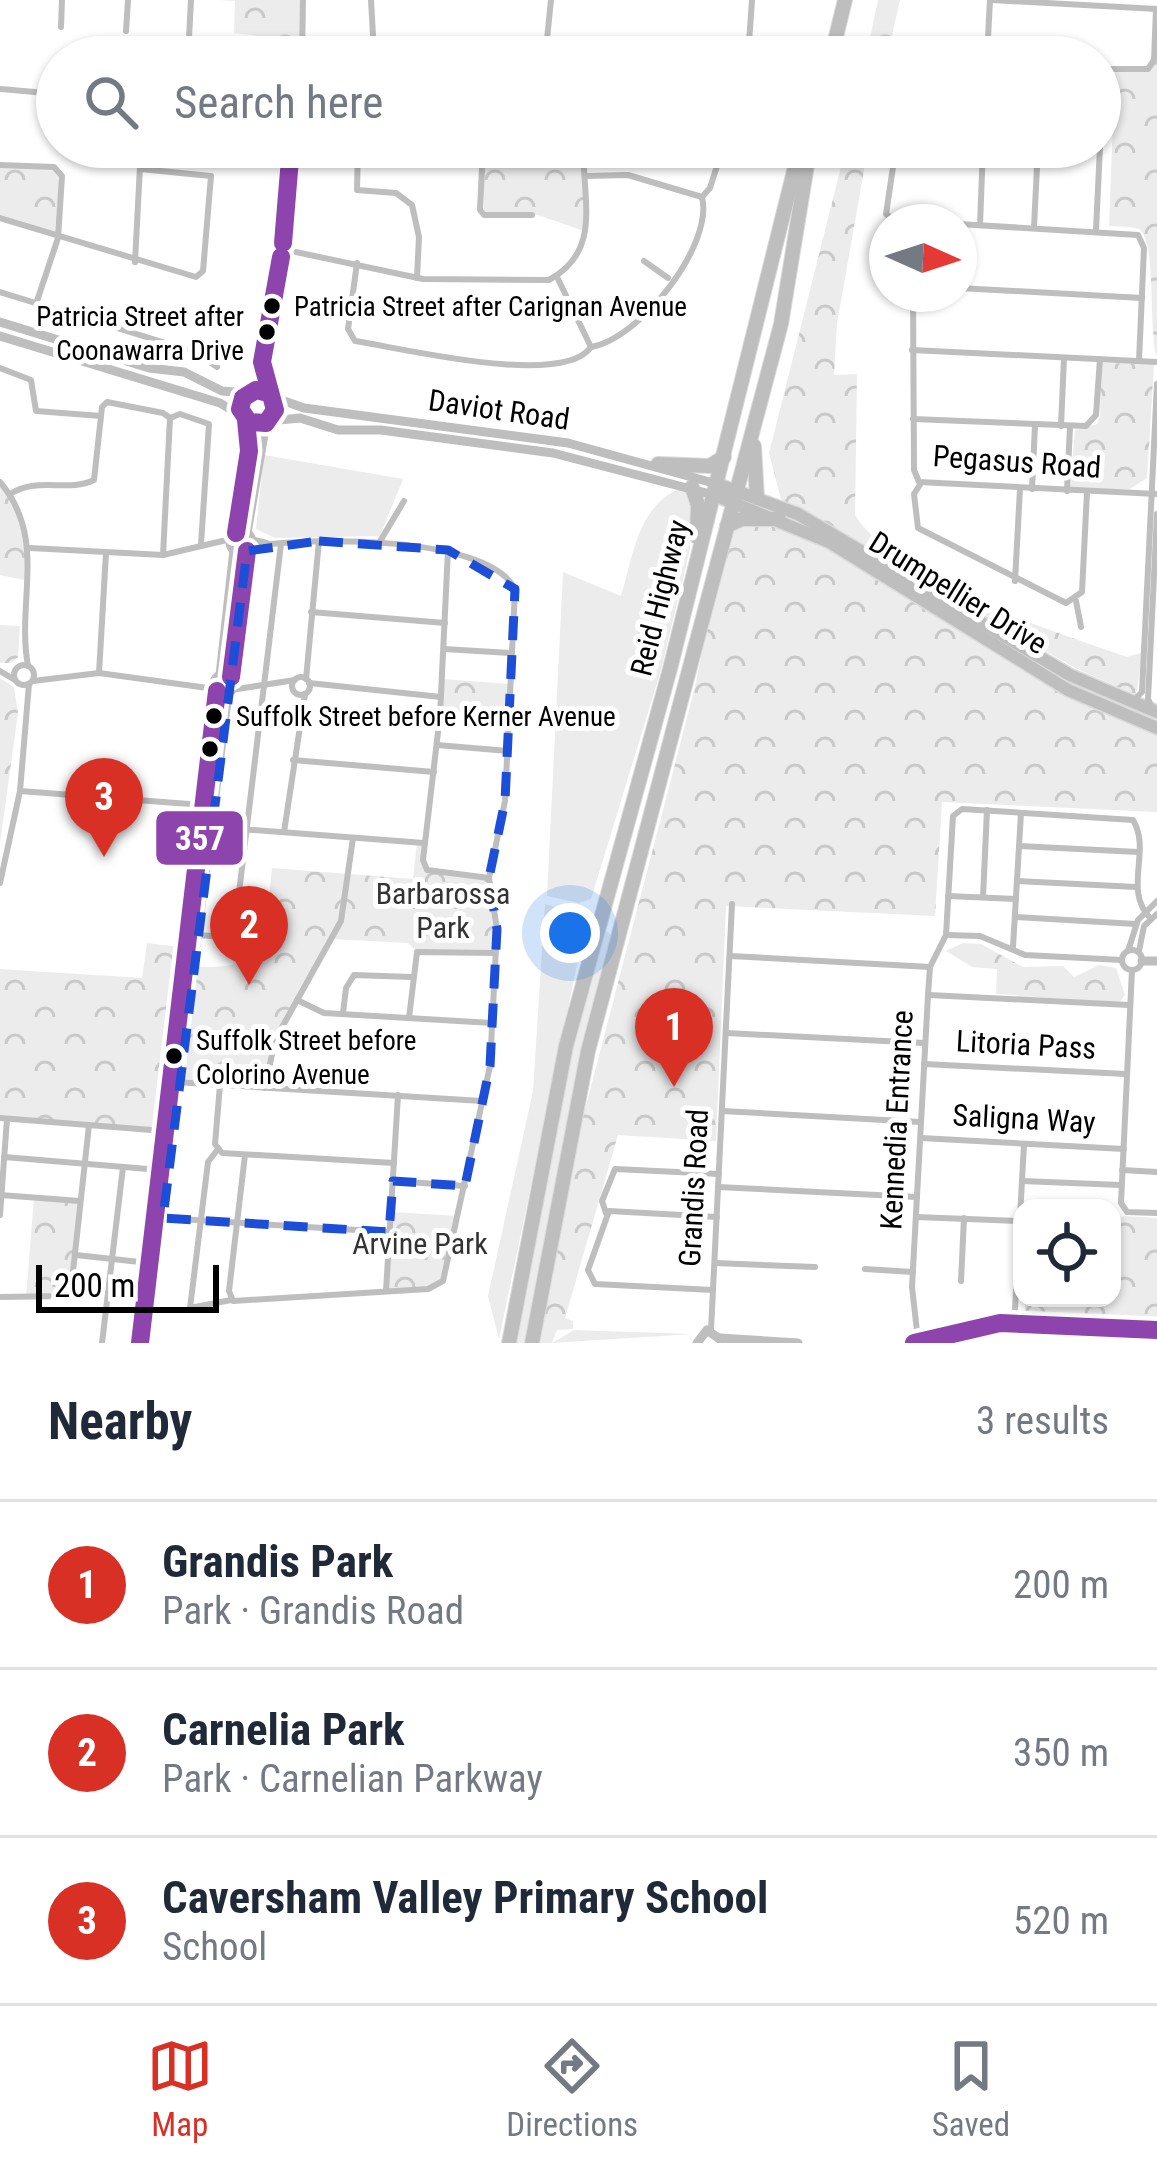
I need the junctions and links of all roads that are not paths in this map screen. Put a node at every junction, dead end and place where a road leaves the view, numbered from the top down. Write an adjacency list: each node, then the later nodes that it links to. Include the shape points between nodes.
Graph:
1 (62, 0): 12 (street)
2 (128, 0): 13 (street)
3 (191, 0): 14 (street)
4 (303, 0): 15 (street)
5 (370, 0): 16 (street)
6 (550, 0): 17 (street)
7 (752, 0): 18 (street)
8 (842, 0): 19 (highway)
9 (990, 0): 10 (street); 20 (street)
10 (1118, 3): 11 (street)
11 (1157, 8): 21 (street, via 1154,60 1148,68)
12 (61, 27)
13 (127, 31)
14 (189, 36)
15 (302, 36)
16 (373, 36)
17 (547, 36)
18 (749, 36)
19 (833, 36)
20 (988, 36)
21 (1121, 69)
22 (0, 88): 23 (street)
23 (36, 92)
24 (0, 165): 46 (street, via 59,171)
25 (289, 168): 47 (street)
26 (357, 168): 54 (street, via 357,190 396,193 412,205)
27 (482, 168): 40 (street, via 484,215)
28 (585, 168): 37 (street)
29 (714, 168): 38 (street)
30 (795, 168): 83 (highway, Reid Highway)
31 (807, 168): 62 (highway, Reid Highway)
32 (893, 168): 39 (street)
33 (982, 168): 43 (street)
34 (1037, 168): 44 (street)
35 (1099, 168): 45 (street)
36 (140, 169): 51 (street); 51 (street, via 204,172 214,184 196,277)
37 (585, 176): 38 (street, via 628,175); 53 (street, via 587,232)
38 (702, 196): 55 (street, via 704,218 682,268)
39 (887, 204)
40 (532, 215)
41 (0, 218): 46 (street)
42 (977, 225): 43 (street)
43 (980, 225): 44 (street)
44 (1034, 227): 45 (street)
45 (1096, 230): 58 (street, via 1141,238)
46 (58, 238): 51 (street); 59 (street)
47 (283, 243): 48 (street); 49 (street)
48 (291, 251): 49 (street); 52 (street)
49 (281, 257): 69 (street)
50 (644, 261): 55 (street)
51 (135, 262)
52 (357, 263): 54 (street); 64 (street, via 348,329 355,341 510,365 554,365)
53 (557, 276): 54 (street, via 523,284); 64 (street)
54 (417, 278)
55 (668, 278): 64 (street, via 640,325)
56 (977, 289): 58 (street)
57 (0, 292): 59 (street)
58 (1142, 298): 68 (street)
59 (36, 304): 72 (street, via 195,352)
60 (913, 312): 65 (street, Pegasus Road)
61 (0, 322): 74 (street, via 184,372 222,391)
62 (781, 325): 95 (highway, Reid Highway); 96 (highway, via 755,435)
63 (0, 336): 78 (street, via 220,403)
64 (591, 347)
65 (912, 350): 66 (street); 79 (street, Pegasus Road)
66 (1064, 358): 67 (street); 82 (street)
67 (1100, 359): 68 (street); 82 (street, via 1096,418)
68 (1138, 361): 70 (street)
69 (262, 362): 74 (street); 75 (street)
70 (1157, 362)
71 (0, 368): 76 (street, via 31,380 39,412)
72 (217, 368)
73 (1157, 384): 94 (street)
74 (250, 392): 75 (street); 78 (street, via 241,405)
75 (270, 395): 80 (street, via 275,410); 84 (street, Daviot Road, via 304,409 546,439)
76 (101, 416): 77 (street, via 114,400); 93 (street, via 94,480 35,482)
77 (170, 418): 104 (street, via 209,424); 109 (street)
78 (245, 419): 80 (street); 102 (street)
79 (913, 419): 81 (street); 86 (street, Pegasus Road)
80 (268, 422): 87 (street, Daviot Road, via 300,418 338,430 554,453); 102 (street)
81 (1035, 425): 82 (street); 90 (street)
82 (1065, 426): 91 (street)
83 (724, 457): 84 (highway, via 710,466); 88 (highway, Reid Highway)
84 (658, 464): 88 (street, Daviot Road)
85 (0, 482): 93 (street)
86 (921, 483): 89 (street, Pegasus Road); 111 (street, via 914,494 917,529)
87 (692, 488): 88 (street, Daviot Road); 110 (highway)
88 (716, 489): 95 (main road); 110 (highway, Reid Highway)
89 (1020, 489): 90 (street, Pegasus Road); 111 (street)
90 (1031, 489): 91 (street, Pegasus Road)
91 (1066, 491): 92 (street, Pegasus Road)
92 (1088, 492): 94 (street, Pegasus Road); 112 (street)
93 (10, 494): 106 (street)
94 (1154, 494): 113 (street)
95 (734, 496): 96 (main road, Drumpellier Drive); 99 (main road, Drumpellier Drive); 100 (highway, Reid Highway)
96 (757, 498): 130 (main road, Drumpellier Drive, via 853,543)
97 (404, 501): 103 (street)
98 (1157, 514): 113 (street)
99 (779, 519): 100 (highway); 133 (main road, Drumpellier Drive, via 842,549 1068,690)
100 (727, 526): 249 (highway, Reid Highway, via 564,1159)
101 (319, 541): 103 (street); 105 (street); 114 (street)
102 (241, 542): 104 (street); 105 (street); 126 (street)
103 (379, 543): 107 (street)
104 (201, 544): 109 (street)
105 (281, 544): 127 (street)
106 (30, 548): 108 (street); 119 (street)
107 (448, 550): 115 (street); 118 (street, via 514,584)
108 (106, 553): 109 (street); 122 (street)
109 (163, 555)
110 (695, 566): 248 (highway, Reid Highway, via 542,1154)
111 (1015, 581): 112 (street)
112 (1076, 601): 116 (street)
113 (1150, 601): 121 (street); 130 (street, via 1142,692)
114 (310, 612): 115 (street); 128 (street)
115 (445, 622): 117 (street)
116 (1081, 627)
117 (443, 649): 118 (street); 129 (street)
118 (512, 653): 135 (street)
119 (24, 668): 120 (street); 123 (street); 124 (street); 125 (street)
120 (0, 671): 124 (street)
121 (1153, 672): 132 (street, via 1148,701)
122 (99, 673): 123 (street); 126 (street)
123 (52, 676): 125 (street)
124 (16, 681): 125 (street); 131 (street)
125 (31, 682): 131 (street)
126 (224, 684): 127 (street); 139 (street)
127 (260, 685): 128 (street); 143 (street)
128 (301, 686): 129 (street); 136 (street)
129 (441, 697): 134 (street)
130 (1124, 700): 132 (main road, Drumpellier Drive)
131 (23, 702): 138 (street)
132 (1157, 712)
133 (1157, 728)
134 (437, 745): 135 (street); 137 (street)
135 (508, 751): 149 (street)
136 (293, 760): 137 (street); 144 (street)
137 (434, 772): 146 (street)
138 (20, 791): 139 (street); 151 (street)
139 (209, 806): 142 (street); 184 (street)
140 (987, 810): 141 (street); 153 (street, via 962,809 949,825); 154 (street)
141 (1021, 812): 147 (street); 148 (street, via 1125,818 1138,826)
142 (211, 827): 143 (street); 162 (street)
143 (246, 830): 144 (street); 162 (street, via 235,929 225,938)
144 (284, 832): 145 (street)
145 (353, 838): 146 (street); 175 (street, via 340,921)
146 (424, 843): 149 (street, via 428,870)
147 (1019, 846): 148 (street); 150 (street)
148 (1138, 852): 152 (street)
149 (489, 878): 166 (street)
150 (1017, 881): 152 (street); 155 (street)
151 (0, 883)
152 (1136, 886): 158 (street)
153 (947, 896): 154 (street); 163 (street)
154 (983, 897): 155 (street)
155 (1016, 899): 159 (street)
156 (1157, 901): 158 (street)
157 (732, 904): 167 (street, Grandis Road)
158 (1143, 911): 160 (street); 161 (street)
159 (1015, 917): 161 (street); 164 (street)
160 (1154, 917): 168 (street, via 1139,935)
161 (1136, 924): 165 (street)
162 (197, 935): 184 (street)
163 (946, 935): 164 (street); 171 (street, Kennedia Entrance)
164 (1013, 947): 169 (street, via 1025,955)
165 (1128, 952): 168 (street); 169 (street)
166 (496, 953): 173 (street, via 421,950); 179 (street)
167 (730, 956): 171 (street); 180 (street, Grandis Road)
168 (1140, 957): 170 (street); 172 (street)
169 (1122, 960): 172 (street)
170 (1157, 961)
171 (930, 967): 174 (street, Kennedia Entrance)
172 (1132, 970): 176 (street)
173 (411, 977): 177 (street, via 354,975); 178 (street)
174 (928, 995): 176 (street); 181 (street, Kennedia Entrance)
175 (297, 1000): 177 (street); 186 (street, via 272,1048)
176 (1129, 1005): 183 (street)
177 (343, 1014): 178 (street)
178 (409, 1018): 179 (street)
179 (492, 1023): 188 (street)
180 (726, 1033): 181 (street); 189 (street, Grandis Road)
181 (924, 1043): 182 (street, Kennedia Entrance)
182 (923, 1064): 183 (street, Litoria Pass); 191 (street, Kennedia Entrance)
183 (1126, 1074): 197 (street)
184 (176, 1082): 185 (street); 193 (street)
185 (220, 1085): 186 (street); 196 (street)
186 (266, 1088): 187 (street)
187 (398, 1095): 188 (street); 201 (street)
188 (482, 1101): 210 (street)
189 (722, 1111): 191 (street); 206 (street, Grandis Road)
190 (4, 1118): 192 (street); 199 (street)
191 (920, 1121): 194 (street, Kennedia Entrance)
192 (89, 1125): 193 (street); 200 (street)
193 (170, 1132): 203 (street); 221 (street)
194 (920, 1138): 195 (street, Saligna Way); 213 (street, Kennedia Entrance)
195 (1024, 1144): 197 (street, Saligna Way); 208 (street)
196 (218, 1149): 198 (street); 223 (street, via 208,1162)
197 (1124, 1149): 204 (street)
198 (245, 1155): 201 (street); 225 (street)
199 (4, 1157): 200 (street); 212 (street)
200 (85, 1163): 202 (street); 215 (street)
201 (394, 1163): 207 (street)
202 (123, 1167): 203 (street); 228 (street)
203 (160, 1170): 229 (street)
204 (1122, 1170): 205 (street); 209 (street)
205 (1157, 1172)
206 (719, 1174): 211 (street, Grandis Road); 216 (street, via 614,1168 602,1201)
207 (393, 1181): 210 (street); 226 (street)
208 (1022, 1181): 209 (street); 214 (street)
209 (1121, 1185): 217 (street, via 1127,1212)
210 (465, 1186): 236 (street, via 443,1281)
211 (718, 1187): 213 (street); 220 (street, Grandis Road)
212 (1, 1195): 215 (street); 218 (street)
213 (917, 1197): 219 (street, Kennedia Entrance)
214 (1021, 1199)
215 (80, 1201): 227 (street)
216 (606, 1213): 220 (street); 235 (street, via 588,1270 595,1284)
217 (1157, 1214)
218 (0, 1215)
219 (916, 1216): 222 (street); 233 (street, Kennedia Entrance)
220 (717, 1217): 230 (street, Grandis Road)
221 (163, 1218): 223 (street); 247 (street)
222 (964, 1218): 224 (street); 234 (street)
223 (201, 1221): 225 (street); 238 (street, via 190,1308)
224 (1013, 1221)
225 (237, 1223): 226 (street); 238 (street)
226 (389, 1232): 236 (street)
227 (76, 1255): 228 (street); 237 (street, via 68,1293)
228 (113, 1259): 229 (street); 246 (street)
229 (149, 1263): 247 (street)
230 (715, 1263): 231 (street); 235 (street, Grandis Road)
231 (815, 1267)
232 (865, 1270): 233 (street)
233 (914, 1272): 245 (street, Kennedia Entrance)
234 (962, 1281)
235 (713, 1290): 243 (street, Grandis Road)
236 (386, 1292): 238 (street)
237 (0, 1297)
238 (230, 1300)
239 (1015, 1307): 240 (street)
240 (1014, 1326): 242 (street); 245 (street)
241 (1157, 1334): 242 (street)
242 (1113, 1335)
243 (718, 1337): 244 (street); 251 (street)
244 (697, 1342): 250 (street)
245 (923, 1342)
246 (103, 1343)
247 (142, 1343)
248 (509, 1343)
249 (532, 1343)
250 (683, 1343)
251 (798, 1343)

